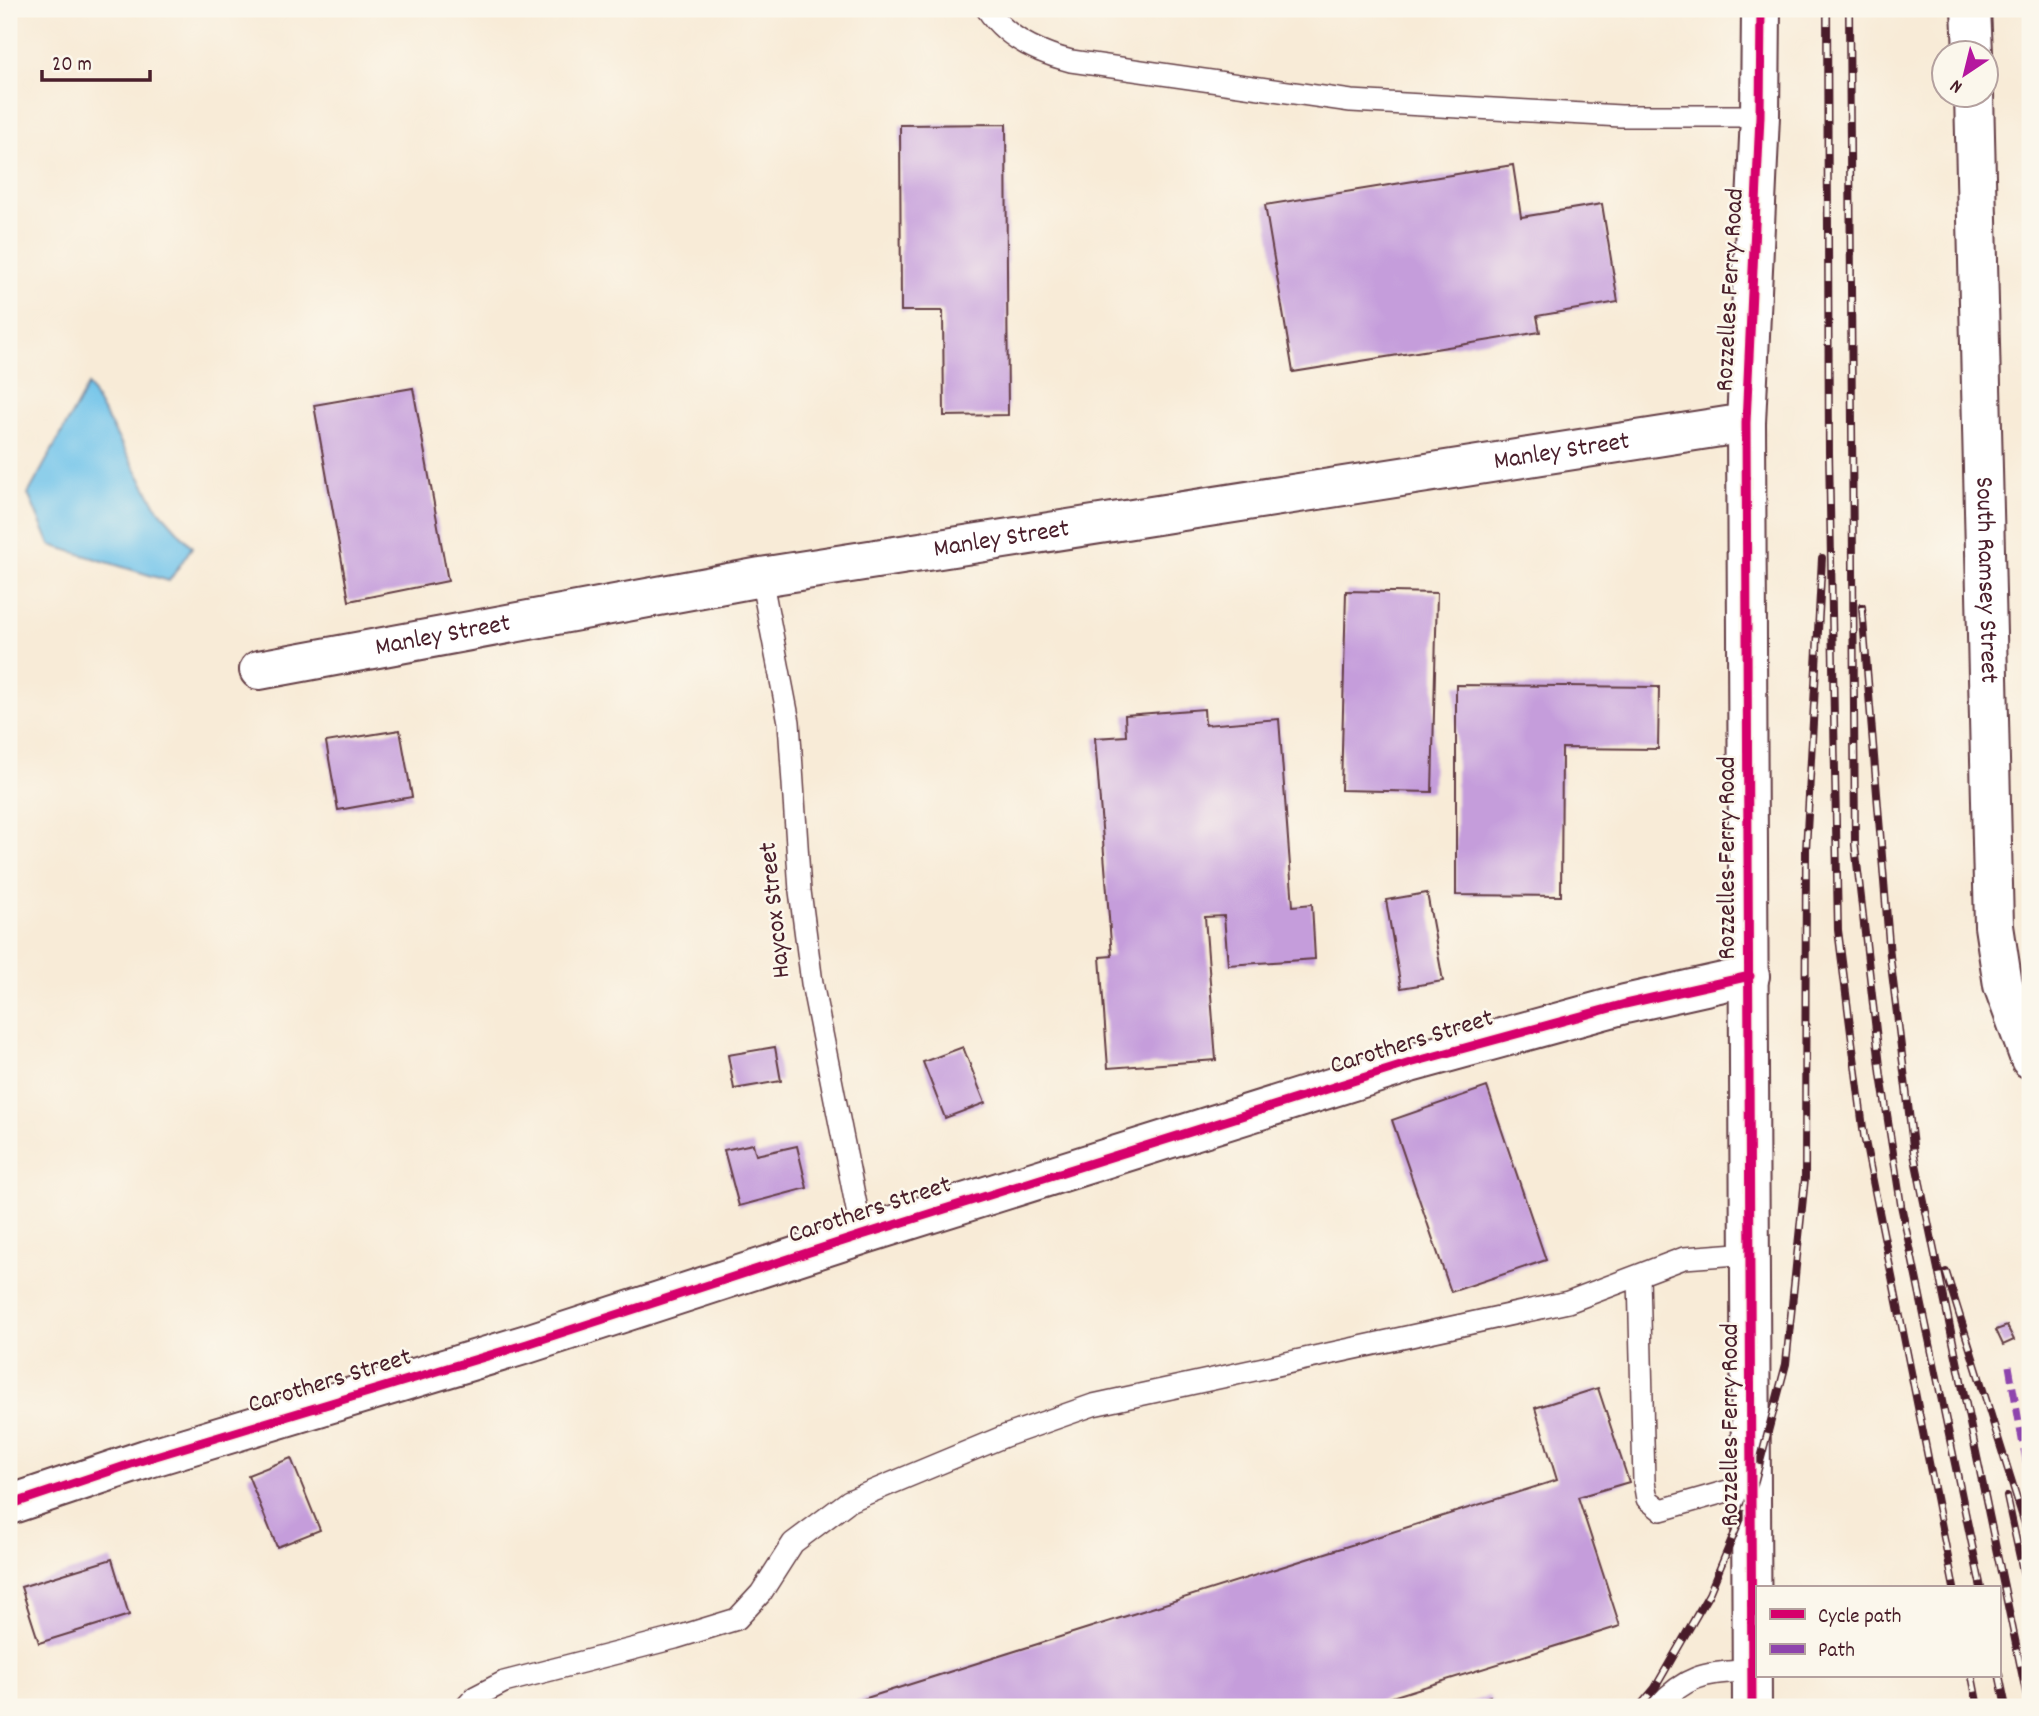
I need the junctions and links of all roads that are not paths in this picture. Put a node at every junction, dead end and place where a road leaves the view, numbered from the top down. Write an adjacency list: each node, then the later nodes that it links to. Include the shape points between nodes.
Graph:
1 (987, 9): 6 (lane, via 996,22 1040,53 1071,61 1351,101 1620,116)
2 (1761, 9): 6 (street, Rozzelles Ferry Road)
3 (1971, 9): 4 (street)
4 (1972, 38)
5 (1973, 108): 11 (street, South Ramsey Street, via 1994,926 2003,985)
6 (1760, 116): 7 (street, Rozzelles Ferry Road)
7 (1746, 424): 8 (street, Manley Street); 10 (street, Rozzelles Ferry Road)
8 (761, 577): 9 (street, Manley Street); 12 (lane, Haycox Street, via 789,722 800,891 812,984)
9 (259, 670)
10 (1750, 976): 12 (street, Carothers Street, via 1625,1003 1410,1063); 13 (street, Rozzelles Ferry Road)
11 (2030, 1059)
12 (862, 1235): 16 (street, Carothers Street, via 527,1345 146,1459)
13 (1751, 1253): 14 (lane, via 1684,1258); 15 (street, Rozzelles Ferry Road)
14 (1639, 1276): 15 (lane, via 1647,1499 1661,1510); 18 (lane, via 1568,1302 1093,1405 1005,1436 849,1501 793,1543 761,1593 737,1619 504,1682)
15 (1752, 1484): 17 (street, Rozzelles Ferry Road)
16 (9, 1505)
17 (1752, 1670): 19 (lane, via 1698,1674); 20 (street, Rozzelles Ferry Road)
18 (466, 1707)
19 (1657, 1707)
20 (1752, 1707)

